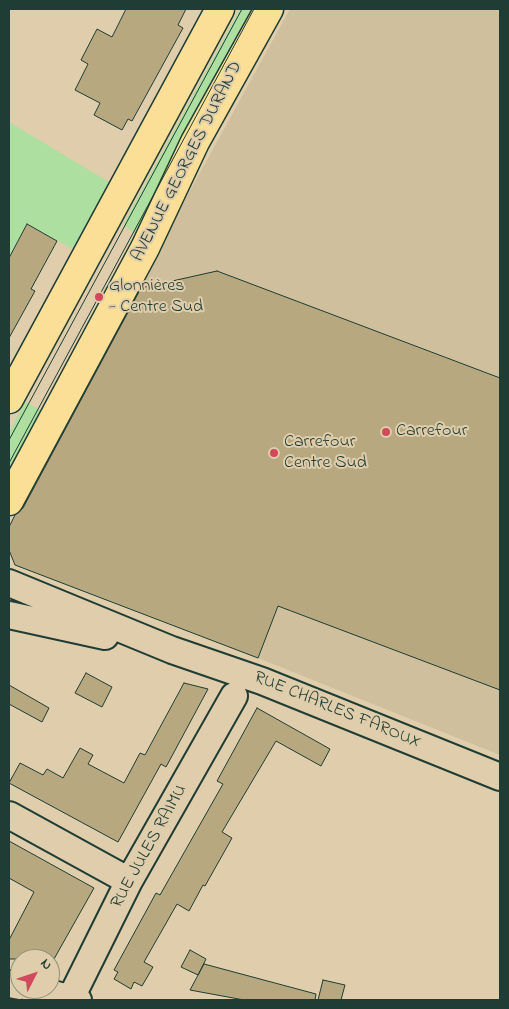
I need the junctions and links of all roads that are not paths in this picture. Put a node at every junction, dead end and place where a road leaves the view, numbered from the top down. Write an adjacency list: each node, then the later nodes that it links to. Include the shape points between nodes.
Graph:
1 (220, 9): 3 (main road)
2 (269, 9): 4 (main road, AVENUE GEORGES DURAND, via 195,142 145,248)
3 (9, 398)
4 (9, 501)
5 (9, 583): 7 (street, RUE CHARLES FAROUX)
6 (9, 615): 7 (street, RUE CHARLES FAROUX)
7 (172, 650): 9 (street, RUE CHARLES FAROUX, via 262,681)
8 (234, 696): 11 (street, RUE JULES RAIMU)
9 (500, 776)
10 (9, 815): 11 (street)
11 (129, 881): 13 (street, RUE JULES RAIMU)
12 (60, 997): 13 (street)
13 (73, 1000)

